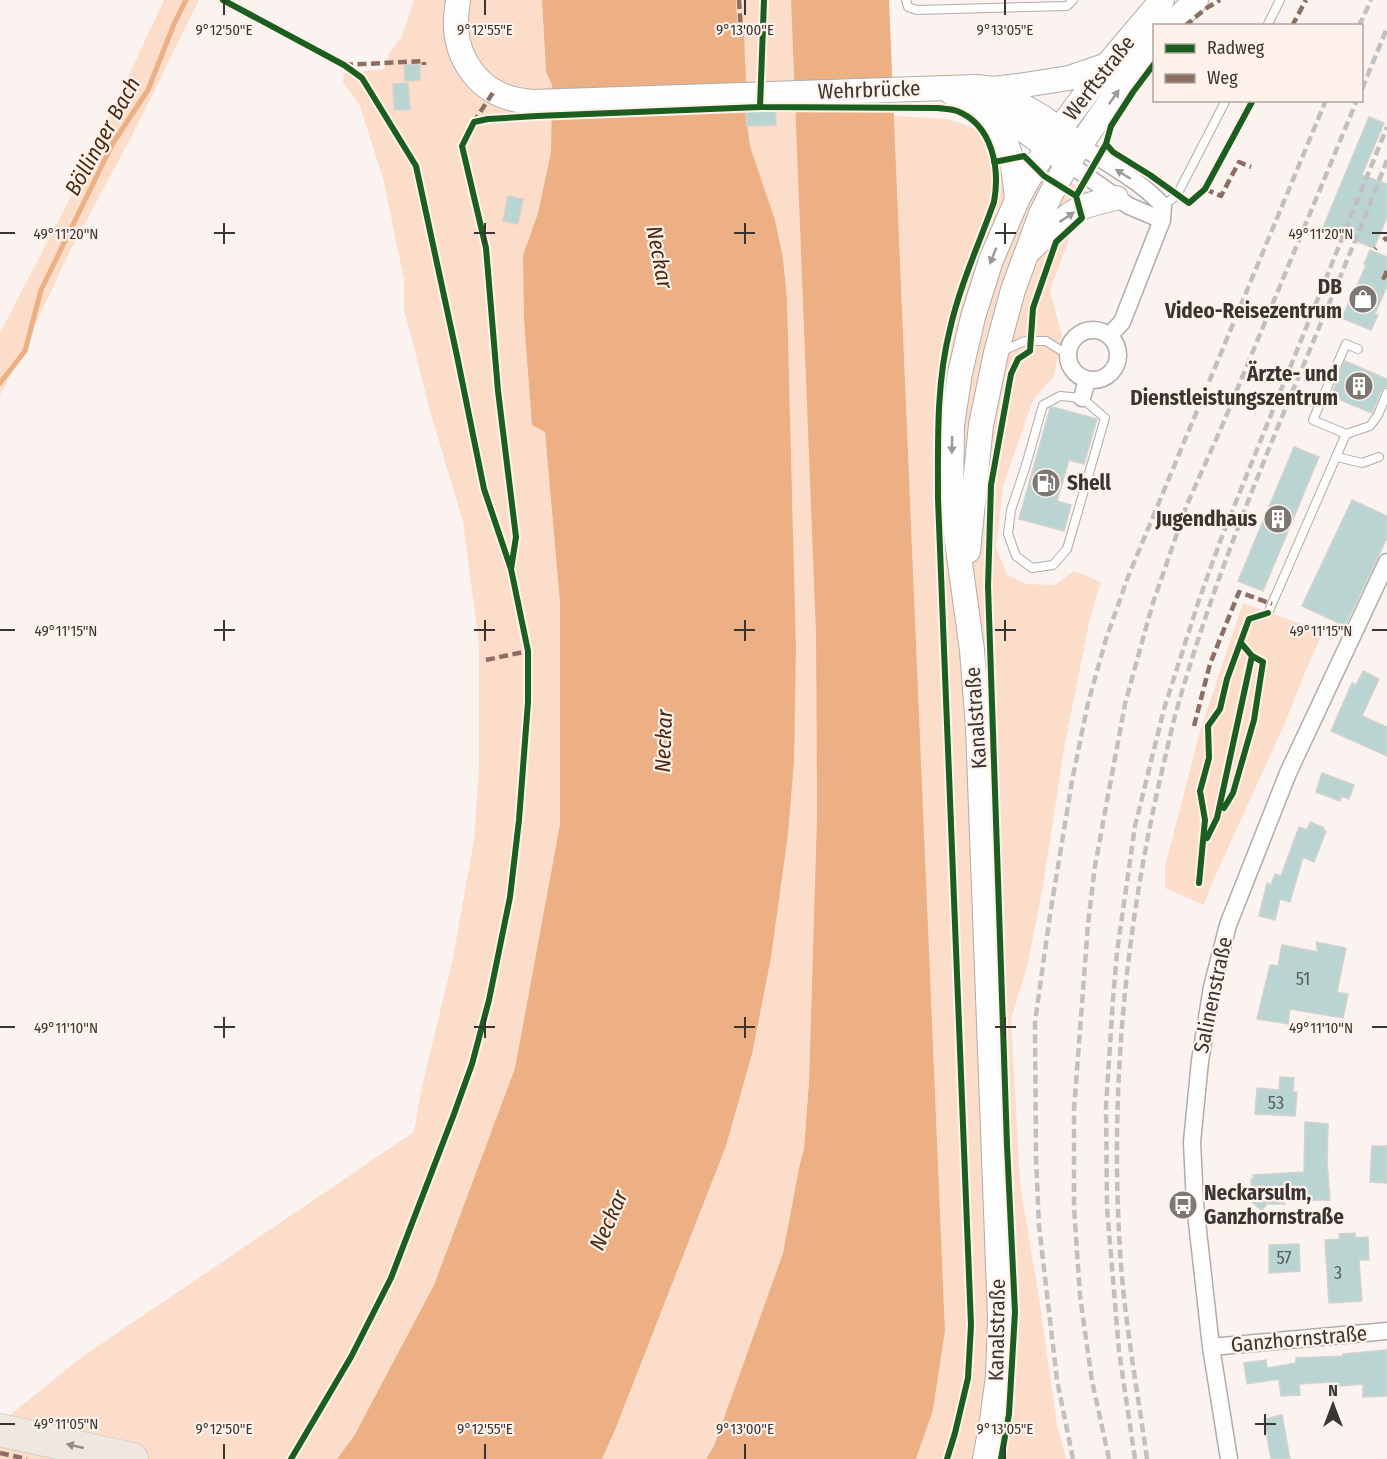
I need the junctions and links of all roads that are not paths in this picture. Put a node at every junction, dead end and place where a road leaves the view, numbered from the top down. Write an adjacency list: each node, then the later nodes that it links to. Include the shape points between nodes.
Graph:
1 (458, 0): 11 (main road, Wehrbrücke, via 456,27 464,62 483,84 513,99 533,102 976,87)
2 (906, 0): 3 (lane, via 908,7 916,10 1067,6)
3 (1073, 0)
4 (1162, 0): 10 (main road, Werftstraße)
5 (1196, 0): 7 (main road)
6 (1280, 0): 8 (lane)
7 (1172, 24)
8 (1268, 24)
9 (1153, 44): 14 (main road, Werftstraße, one-way to 9)
10 (1107, 65): 11 (main road, Wehrbrücke); 13 (main road, Werftstraße)
11 (987, 97): 13 (main road, via 1042,117); 16 (main road, via 1011,158)
12 (1225, 102): 17 (lane, via 1177,195)
13 (1054, 138): 14 (main road); 16 (main road, Kanalstraße)
14 (1074, 154): 15 (street); 17 (street, Werftstraße, one-way to 14, via 1152,194 1142,186 1098,158); 18 (main road, Kanalstraße, via 1041,214)
15 (1116, 198): 17 (street, via 1129,206); 18 (main road, one-way to 15, via 1080,209)
16 (1017, 200): 31 (main road, Kanalstraße, one-way to 31, via 990,260 973,317 952,425 951,498)
17 (1162, 213): 19 (street, via 1122,322)
18 (1027, 252): 21 (main road, Kanalstraße)
19 (1110, 336): 22 (street, via 1101,331 1082,332 1074,337); 23 (street, via 1118,352 1114,369 1102,379)
20 (1358, 349): 26 (lane, via 1346,344 1313,420)
21 (996, 353): 22 (lane, via 1030,340 1046,341); 31 (main road, Kanalstraße, via 981,425)
22 (1068, 354): 23 (street, via 1077,375)
23 (1087, 380): 25 (street)
24 (1387, 393): 26 (lane, via 1370,426)
25 (1082, 398): 25 (lane, via 1060,396 1043,405 1011,510 1008,534 1016,556 1032,568 1053,565 1067,549 1105,418)
26 (1346, 434): 27 (lane)
27 (1337, 457): 28 (lane, via 1362,463); 32 (lane)
28 (1379, 457)
29 (1387, 562): 30 (street, Salinenstraße)
30 (1383, 580): 34 (street, Salinenstraße, via 1284,783 1228,925 1212,987 1192,1142)
31 (964, 589): 37 (main road, Kanalstraße, via 978,728 1000,1318 998,1376)
32 (1268, 613)
33 (1387, 1331): 34 (street, Ganzhornstraße)
34 (1211, 1347): 38 (street, Salinenstraße)
35 (0, 1430): 36 (highway, one-way to 35)
36 (132, 1459)
37 (985, 1459)
38 (1229, 1459)

